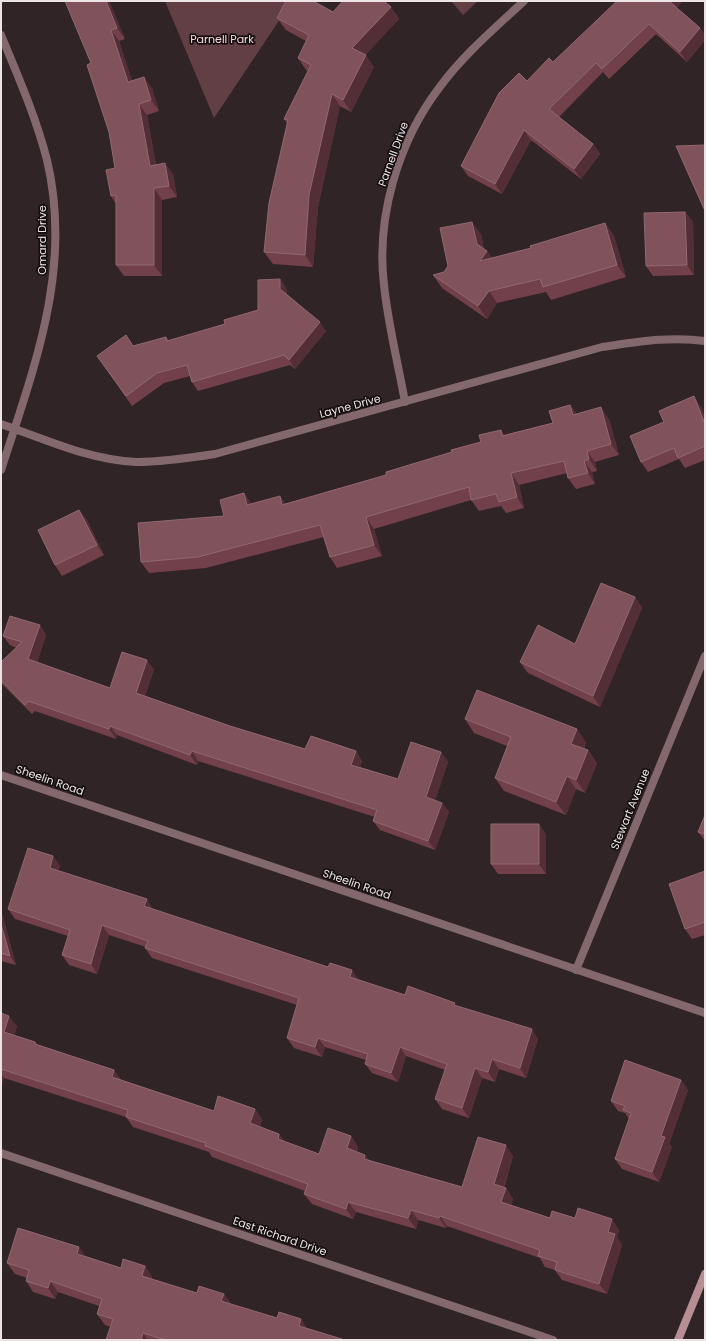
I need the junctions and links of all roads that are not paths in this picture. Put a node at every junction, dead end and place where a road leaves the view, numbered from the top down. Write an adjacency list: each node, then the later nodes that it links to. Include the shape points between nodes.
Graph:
1 (524, 1): 4 (street, Parnell Drive, via 472,49 439,87 417,122 389,198 382,258 384,286)
2 (1, 35): 6 (street, Omard Drive, via 30,104 47,161 52,193 55,252 53,285 40,351)
3 (705, 341): 4 (street, Layne Drive, via 654,339 602,347)
4 (405, 402): 6 (street, Layne Drive, via 215,454 170,461 135,462 99,457)
5 (1, 424): 6 (street, Layne Drive)
6 (14, 429): 7 (street, Omard Drive)
7 (1, 470)
8 (705, 656): 10 (street, Stewart Avenue)
9 (1, 775): 10 (street, Sheelin Road)
10 (576, 970): 11 (street, Sheelin Road)
11 (705, 1013)
12 (1, 1154): 14 (street, East Richard Drive)
13 (705, 1274): 15 (main road)
14 (553, 1340)
15 (678, 1340)

